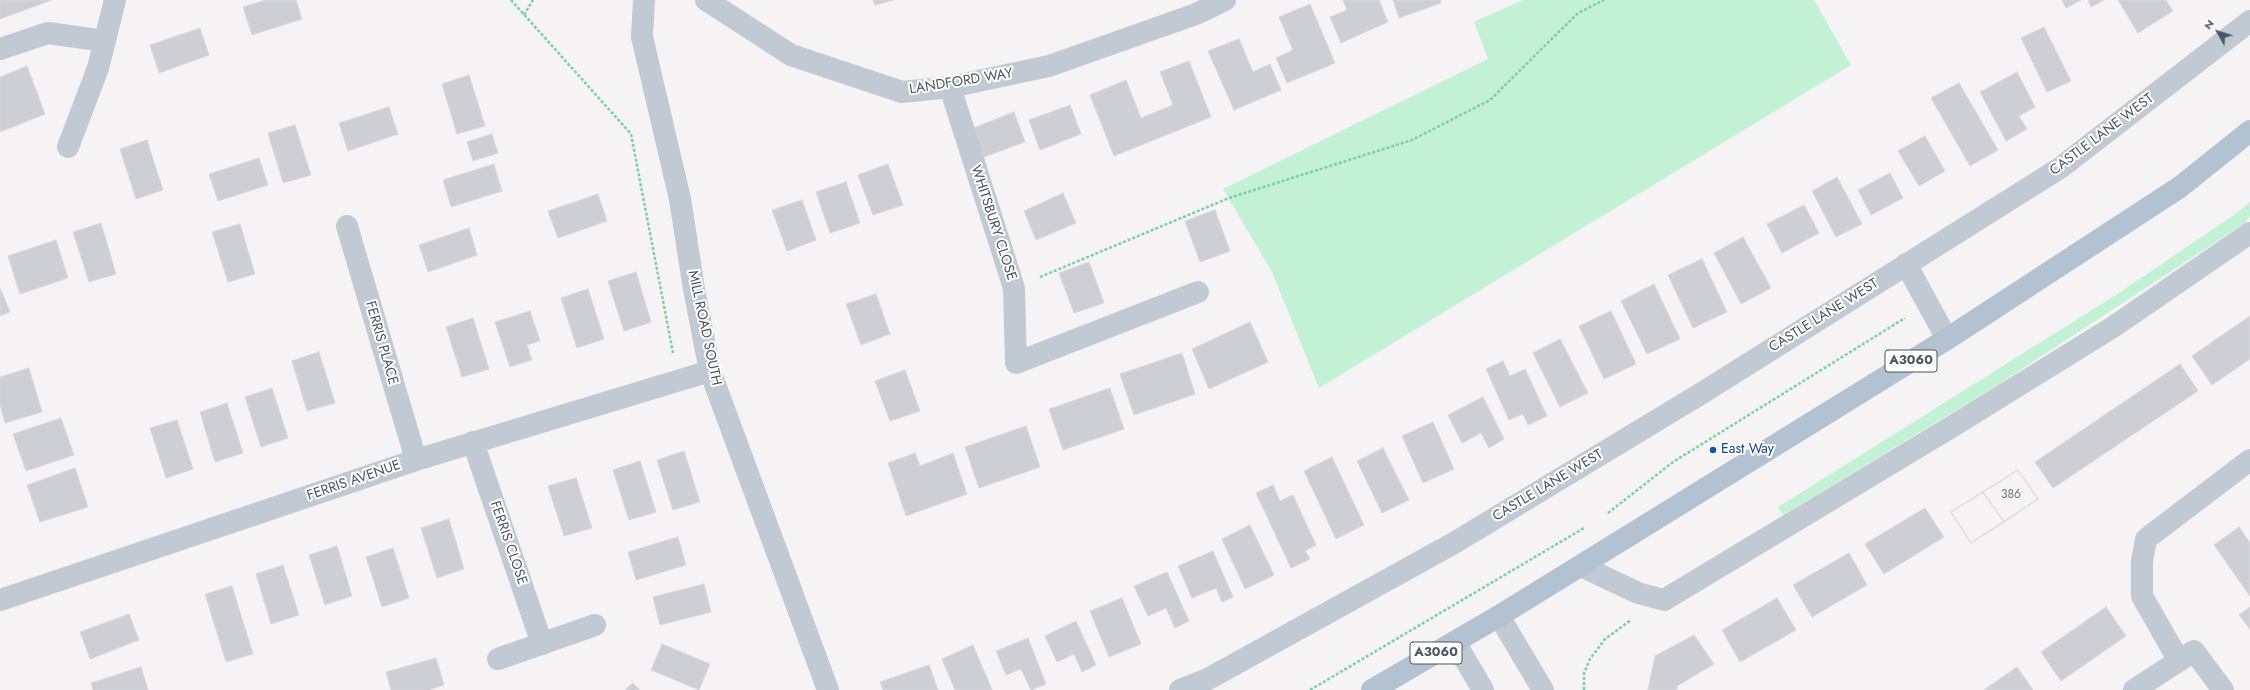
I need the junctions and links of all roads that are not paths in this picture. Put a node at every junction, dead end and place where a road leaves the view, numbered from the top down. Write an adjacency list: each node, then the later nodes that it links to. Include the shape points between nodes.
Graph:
1 (115, 0): 6 (street)
2 (644, 0): 16 (street, MILL ROAD SOUTH, via 642,36 680,199)
3 (706, 0): 8 (street, LANDFORD WAY, via 791,55 902,92)
4 (1225, 0): 8 (street, LANDFORD WAY, via 1196,14 1049,66)
5 (2250, 21): 13 (street, CASTLE LANE WEST, via 2060,168)
6 (105, 41): 7 (street, via 48,33); 10 (street, via 98,68)
7 (0, 49)
8 (950, 87): 14 (street, WHITSBURY CLOSE, via 1014,288 1016,362)
9 (2250, 131): 15 (main road, A3060, via 2180,186)
10 (68, 147)
11 (347, 226): 18 (street, FERRIS PLACE)
12 (2250, 233): 20 (street, via 2099,335 1664,600 1638,593)
13 (1906, 264): 15 (street); 29 (street, CASTLE LANE WEST, via 1702,393 1454,543 1208,679)
14 (1198, 292)
15 (1947, 339): 20 (main road, A3060)
16 (710, 371): 17 (street, FERRIS AVENUE); 28 (street, MILL ROAD SOUTH)
17 (474, 442): 18 (street, FERRIS AVENUE); 25 (street, FERRIS CLOSE)
18 (416, 460): 21 (street, FERRIS AVENUE)
19 (2250, 460): 27 (street, via 2146,539 2142,561 2142,596)
20 (1581, 566): 22 (main road, A3060)
21 (0, 600)
22 (1499, 616): 24 (main road, A3060); 32 (street)
23 (596, 625): 25 (street)
24 (1454, 642): 30 (main road, A3060); 31 (street)
25 (542, 644): 26 (street)
26 (498, 659)
27 (2179, 661): 33 (street); 34 (street, via 2194,652)
28 (823, 688)
29 (1180, 690)
30 (1372, 690)
31 (1483, 690)
32 (1543, 690)
33 (2134, 690)
34 (2223, 690)

